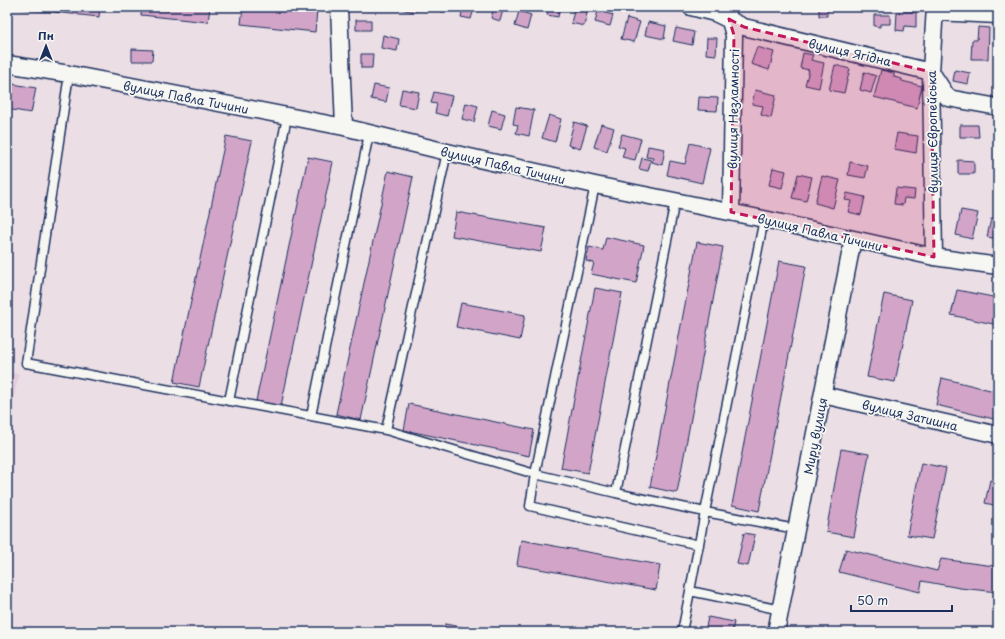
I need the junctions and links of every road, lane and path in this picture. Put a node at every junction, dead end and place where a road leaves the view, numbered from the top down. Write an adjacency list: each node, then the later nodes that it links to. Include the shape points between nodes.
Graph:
1 (339, 7): 11 (street)
2 (691, 7): 4 (street, вулиця Ягідна, via 715,13)
3 (935, 9): 5 (street); 7 (street, вулиця Європейська)
4 (728, 13): 7 (street, вулиця Ягідна, via 744,27); 16 (street, вулиця Незламності, via 734,35)
5 (998, 14)
6 (7, 64): 8 (street, вулиця Павла Тичини)
7 (931, 72): 9 (street, via 948,98); 19 (street, вулиця Європейська)
8 (70, 74): 10 (street, вулиця Павла Тичини); 22 (lane, via 26,363)
9 (998, 107)
10 (287, 117): 11 (street, вулиця Павла Тичини); 22 (lane)
11 (344, 127): 12 (street, вулиця Павла Тичини)
12 (369, 134): 13 (street, вулиця Павла Тичини); 23 (lane)
13 (447, 152): 14 (street, вулиця Павла Тичини); 24 (lane)
14 (595, 185): 15 (street, вулиця Павла Тичини); 26 (lane)
15 (675, 201): 16 (street, вулиця Павла Тичини); 27 (lane)
16 (731, 212): 17 (street, вулиця Павла Тичини)
17 (764, 219): 18 (street, вулиця Павла Тичини); 28 (lane)
18 (853, 239): 19 (street, вулиця Павла Тичини); 21 (street, Миру вулиця)
19 (934, 257): 20 (street, вулиця Павла Тичини)
20 (998, 266)
21 (823, 395): 25 (street, вулиця Затишна); 29 (street, Миру вулиця)
22 (229, 401): 23 (lane)
23 (311, 416): 24 (lane)
24 (386, 430): 26 (lane)
25 (998, 434)
26 (535, 474): 27 (lane); 30 (lane, via 530,506)
27 (616, 493): 28 (lane)
28 (706, 512): 29 (lane); 30 (lane)
29 (796, 529): 32 (street, Миру вулиця)
30 (699, 545): 31 (lane)
31 (690, 591): 32 (lane); 33 (lane)
32 (781, 610): 34 (street, Миру вулиця)
33 (682, 632)
34 (776, 632)

